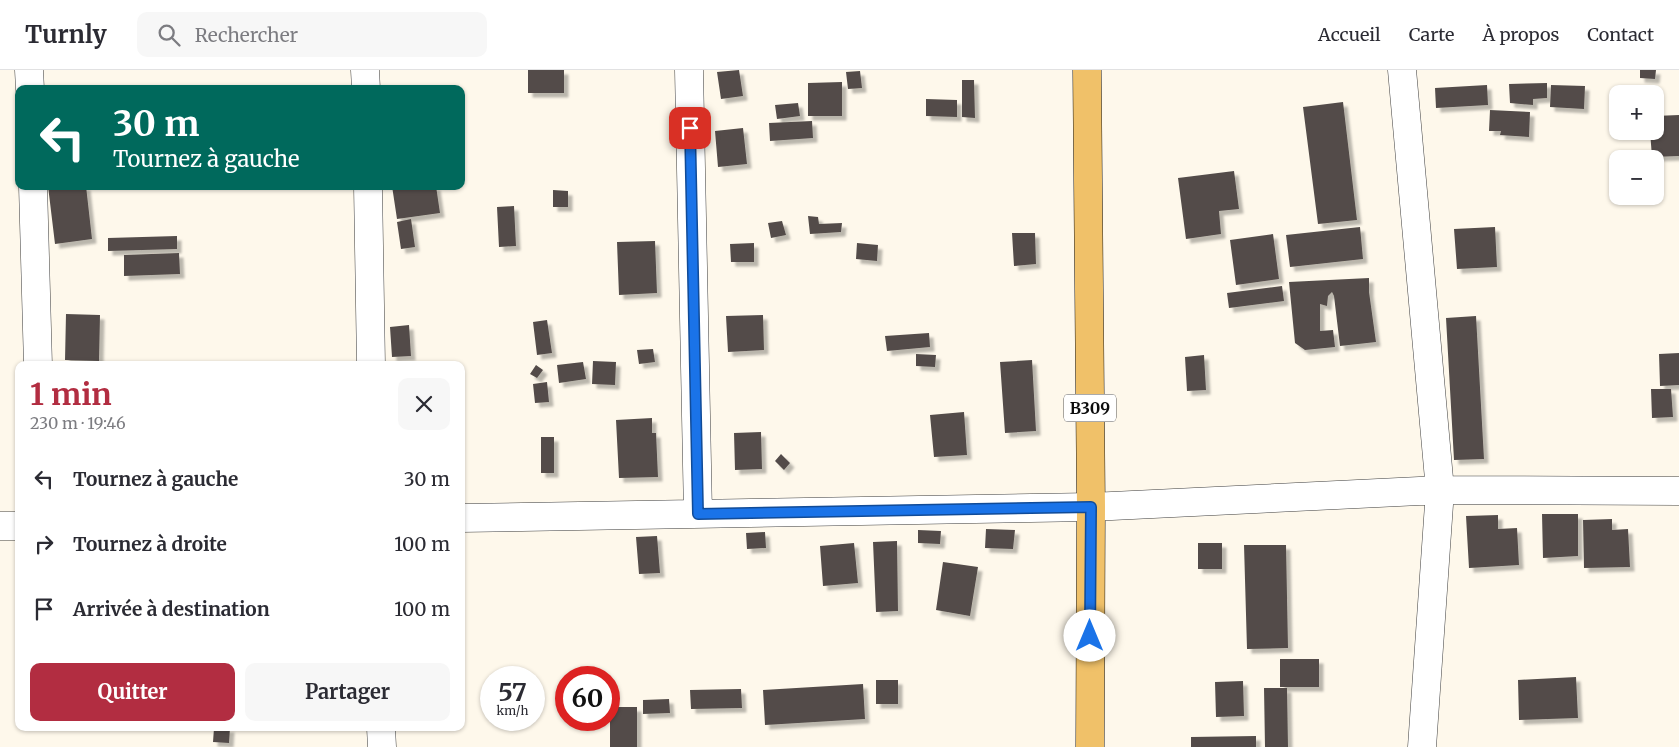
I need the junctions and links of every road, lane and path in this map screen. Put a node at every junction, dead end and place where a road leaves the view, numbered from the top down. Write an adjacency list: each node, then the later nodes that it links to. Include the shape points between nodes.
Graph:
1 (29, 70): 6 (street)
2 (365, 70): 7 (street)
3 (689, 70): 15 (street)
4 (1087, 70): 14 (main road, B309)
5 (1402, 70): 12 (street)
6 (30, 85)
7 (366, 85)
8 (33, 190): 10 (street)
9 (368, 190): 11 (street)
10 (38, 361)
11 (371, 361)
12 (1440, 490): 13 (street); 14 (street); 22 (street)
13 (1679, 491)
14 (1091, 507): 15 (street); 21 (main road, B309)
15 (698, 514): 16 (street)
16 (465, 518)
17 (0, 526): 18 (street)
18 (15, 526)
19 (381, 731): 20 (street)
20 (382, 747)
21 (1090, 747)
22 (1422, 747)

